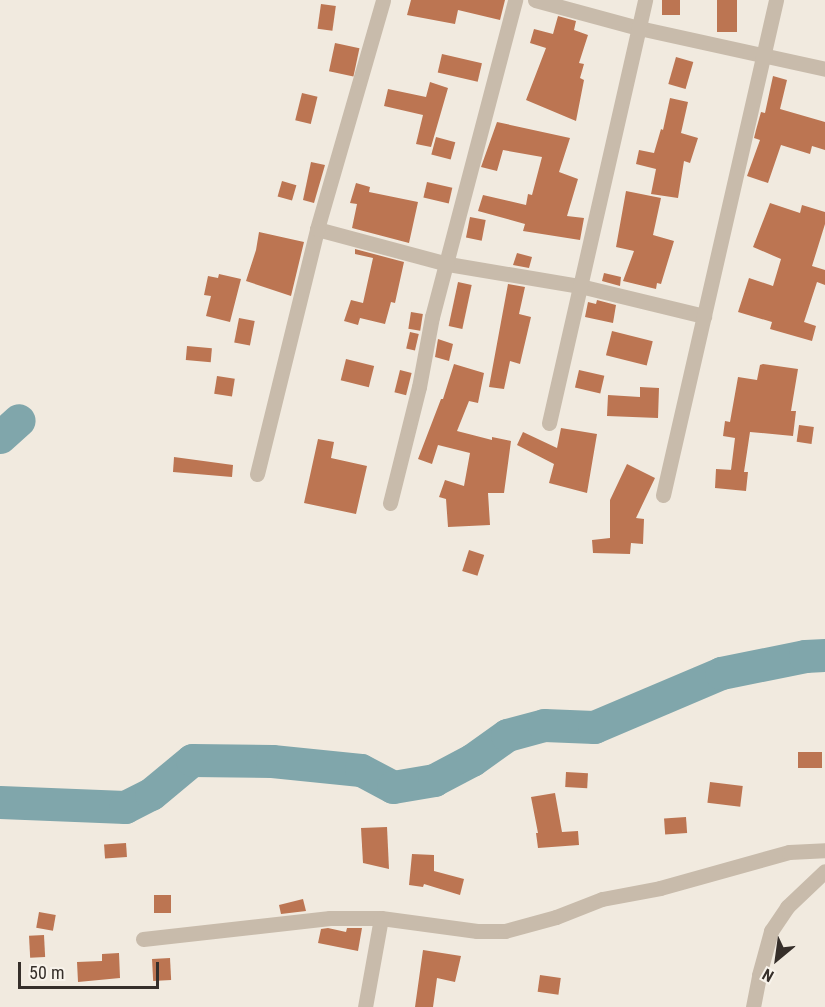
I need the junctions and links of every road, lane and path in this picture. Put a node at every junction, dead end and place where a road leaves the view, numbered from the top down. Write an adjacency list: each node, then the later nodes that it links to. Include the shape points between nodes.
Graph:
1 (383, 0): 9 (street)
2 (514, 0): 10 (street)
3 (535, 0): 6 (street)
4 (645, 0): 6 (street)
5 (777, 0): 7 (street)
6 (639, 28): 7 (street); 11 (street)
7 (763, 53): 8 (street); 12 (street)
8 (825, 69)
9 (317, 229): 10 (street); 14 (street)
10 (448, 264): 11 (street); 16 (street, via 432,317)
11 (580, 286): 12 (street); 13 (street)
12 (704, 316): 15 (street)
13 (549, 423)
14 (257, 474)
15 (663, 495)
16 (390, 503)
17 (825, 850): 19 (street, via 789,852 660,888 602,898 556,917 505,931)
18 (825, 871): 22 (street, via 787,906 771,931)
19 (381, 918): 20 (street, via 330,918); 21 (street)
20 (143, 939)
21 (365, 1007)
22 (753, 1007)

